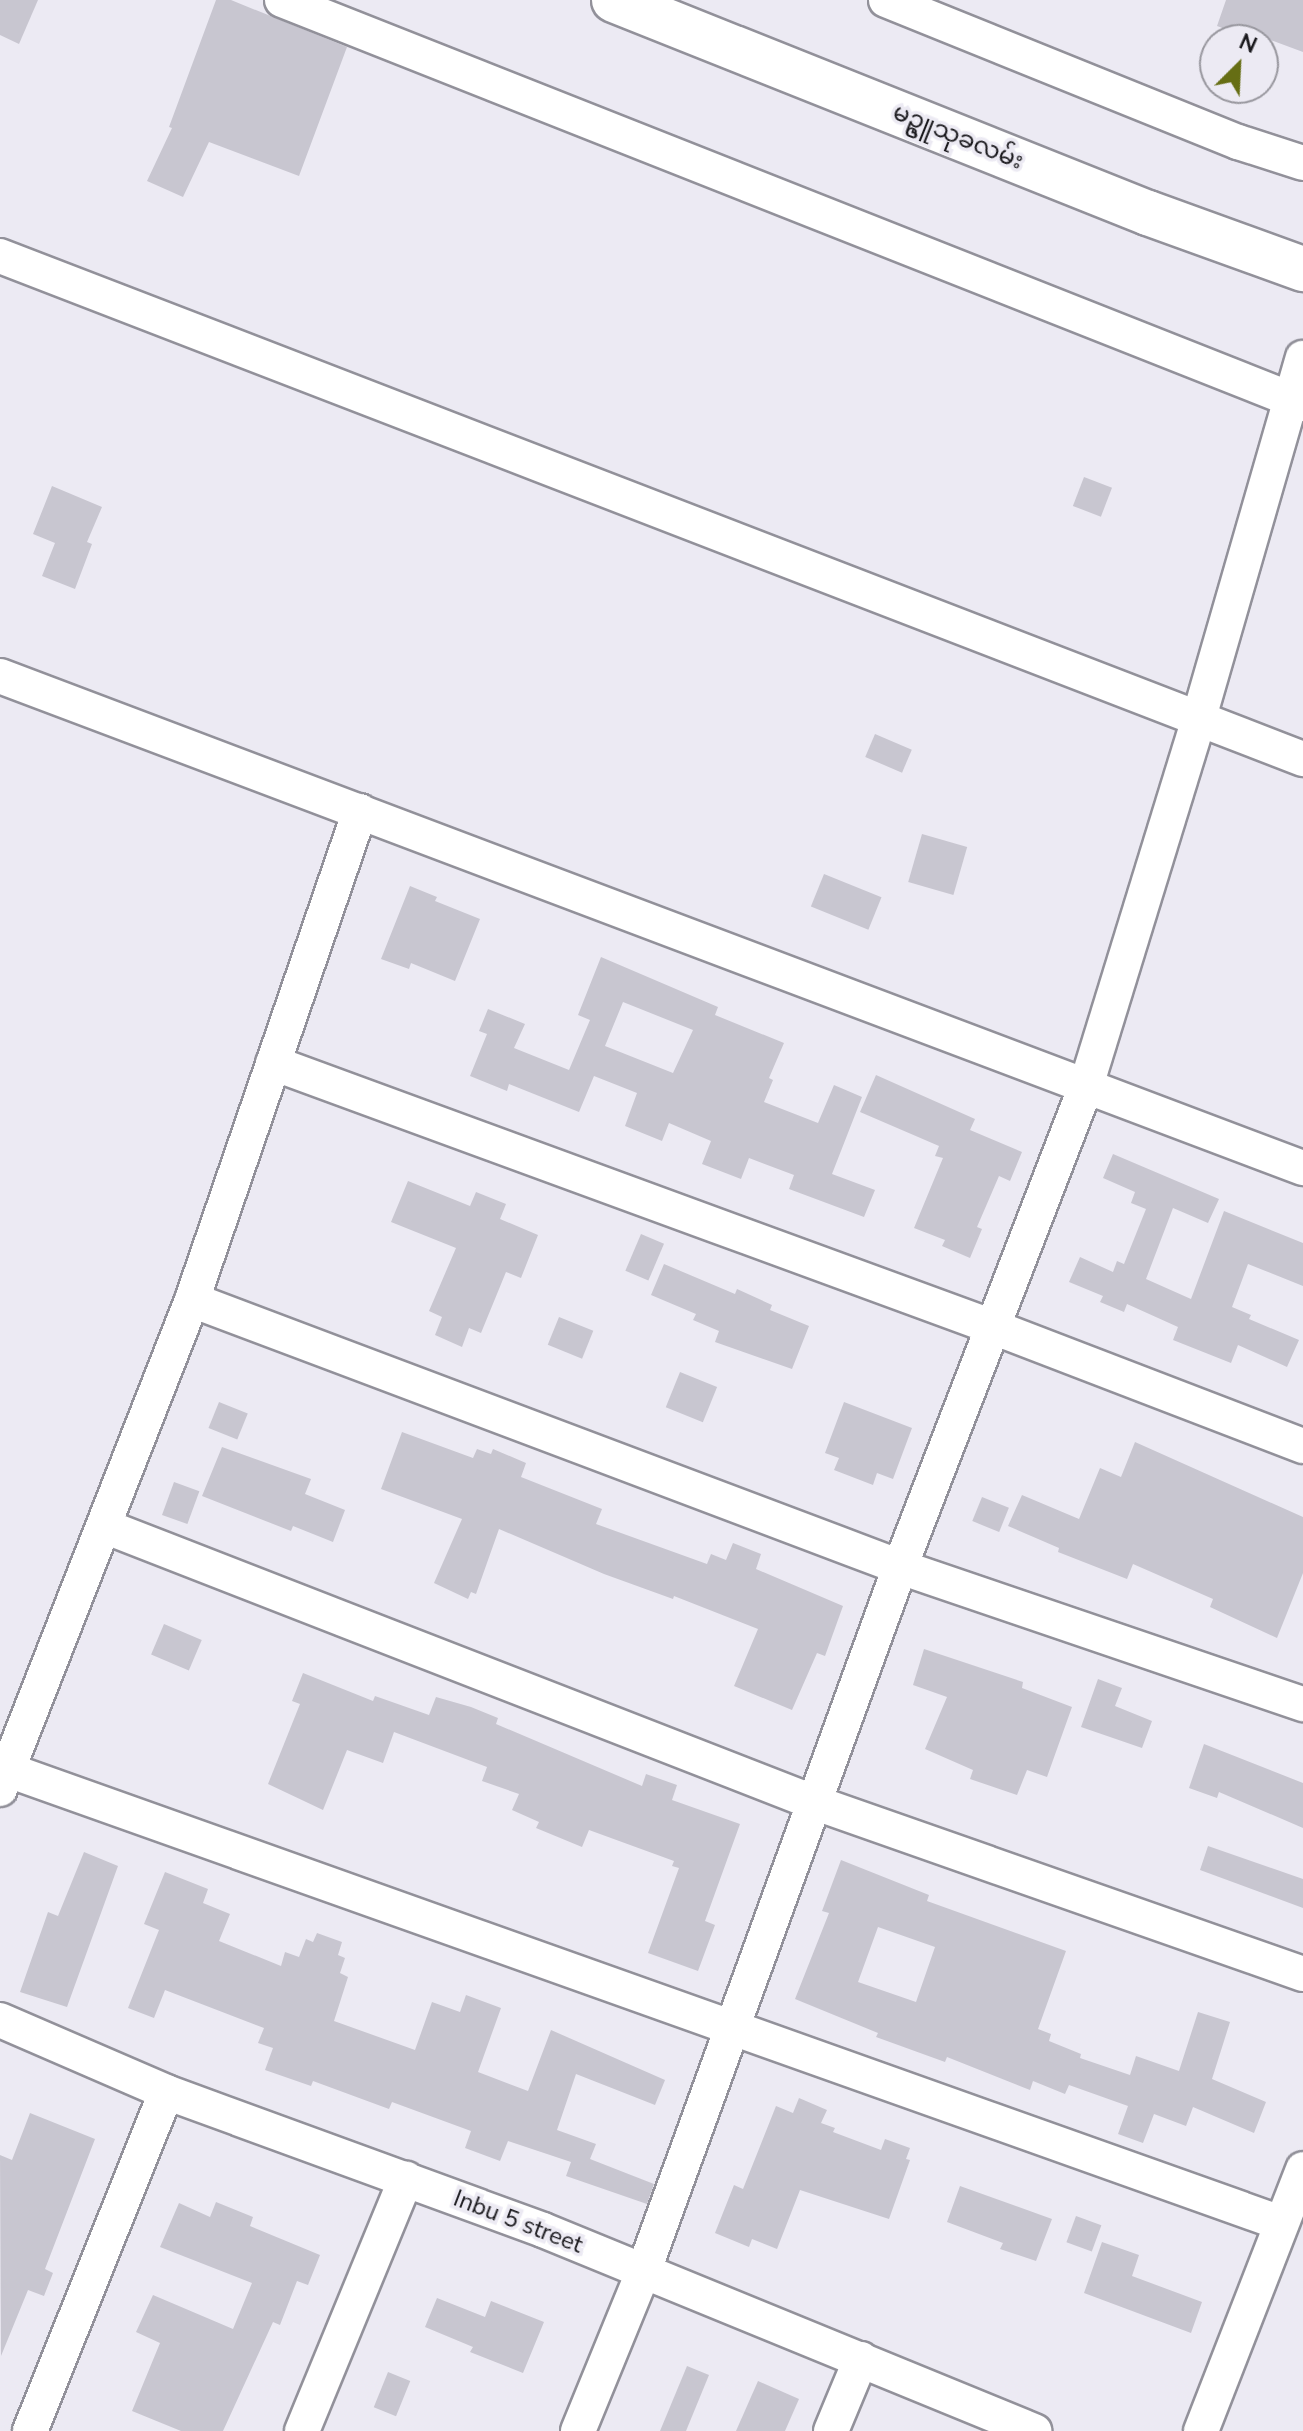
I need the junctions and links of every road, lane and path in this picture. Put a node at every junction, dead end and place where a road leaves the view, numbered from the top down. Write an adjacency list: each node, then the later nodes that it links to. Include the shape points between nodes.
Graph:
1 (282, 0): 8 (street)
2 (614, 0): 6 (street, မဥ္ဇူသုခလမ်း, via 1148,213)
3 (886, 0): 4 (street, via 1238,142)
4 (1303, 163)
5 (0, 256): 10 (street)
6 (1303, 269)
7 (1303, 358): 8 (street)
8 (1296, 401): 10 (street)
9 (0, 676): 12 (street)
10 (1198, 721): 11 (street); 14 (street)
11 (1303, 759)
12 (360, 811): 13 (street); 14 (street)
13 (273, 1063): 16 (street); 17 (street)
14 (1086, 1086): 15 (street); 17 (street)
15 (1303, 1168)
16 (192, 1300): 19 (street); 20 (street)
17 (993, 1327): 18 (street); 20 (street)
18 (1303, 1446)
19 (104, 1526): 22 (street); 23 (street)
20 (900, 1567): 21 (street); 23 (street)
21 (1303, 1704)
22 (4, 1780): 26 (street)
23 (813, 1802): 24 (street); 26 (street)
24 (1303, 1974)
25 (0, 2020): 27 (street, Inbu 5 street)
26 (730, 2029): 30 (street); 31 (street)
27 (166, 2092): 29 (street, Inbu 5 street); 33 (street)
28 (1303, 2169): 30 (street)
29 (406, 2179): 31 (street, Inbu 5 street); 34 (street)
30 (1281, 2223): 38 (street)
31 (644, 2270): 32 (street, Inbu 5 street); 35 (street)
32 (861, 2359): 36 (street); 37 (street, Inbu 5 street)
33 (30, 2431)
34 (302, 2431)
35 (578, 2431)
36 (831, 2431)
37 (1034, 2431)
38 (1201, 2431)

